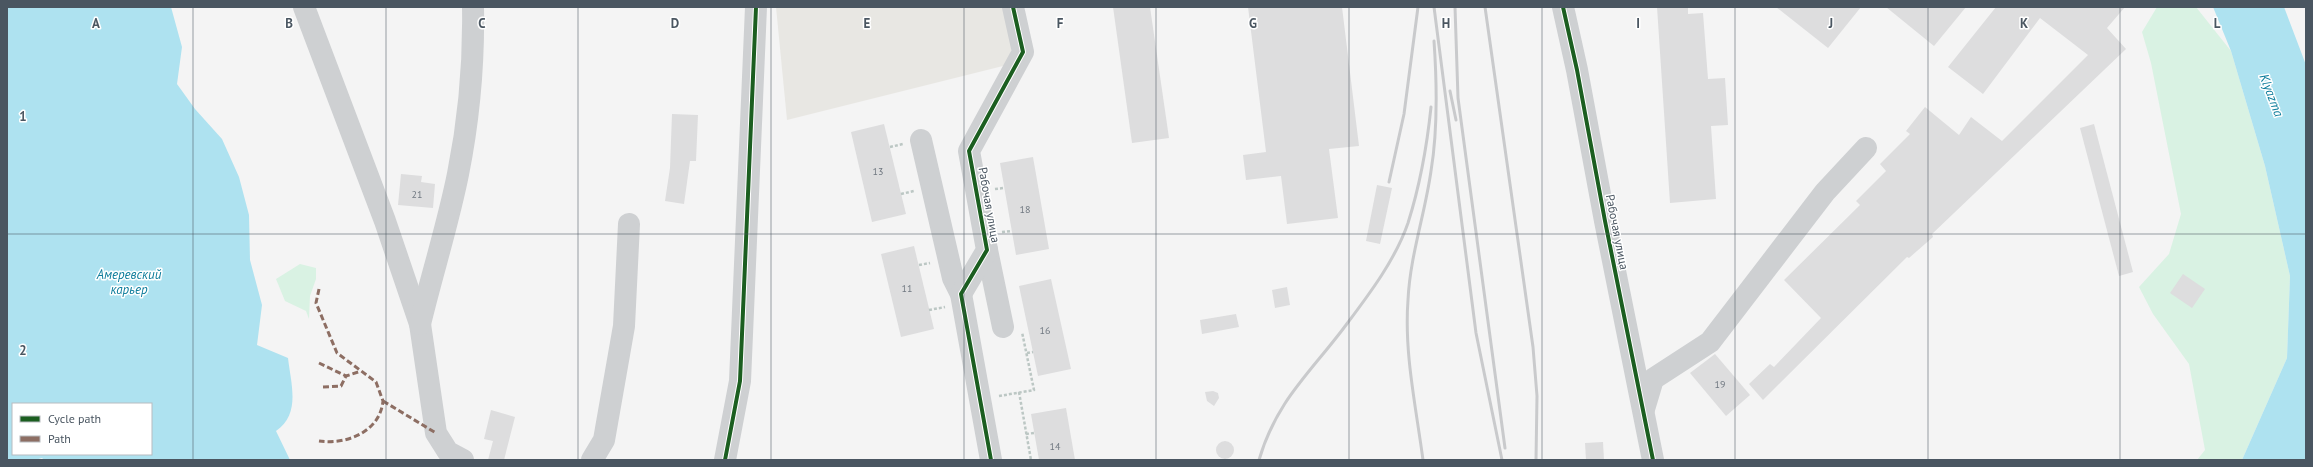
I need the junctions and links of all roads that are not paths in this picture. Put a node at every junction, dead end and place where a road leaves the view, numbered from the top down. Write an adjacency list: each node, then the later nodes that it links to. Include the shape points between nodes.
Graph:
1 (304, 7): 11 (street, via 385,221)
2 (473, 7): 11 (street, via 473,56 458,174)
3 (756, 7): 16 (street, via 740,381)
4 (1013, 7): 9 (street, Рабочая улица, via 1017,43 1023,52 969,151)
5 (1563, 7): 13 (street, Рабочая улица)
6 (921, 140): 10 (street, via 953,278)
7 (1866, 148): 13 (street, via 1825,192 1710,342 1653,379)
8 (629, 224): 15 (street, via 624,326 604,440)
9 (987, 250): 10 (street, Рабочая улица); 12 (street)
10 (961, 294): 17 (street)
11 (420, 324): 14 (street, via 436,433 448,452)
12 (1003, 327)
13 (1643, 410): 18 (street, Рабочая улица)
14 (464, 460)
15 (592, 460)
16 (724, 460)
17 (991, 460)
18 (1653, 460)

